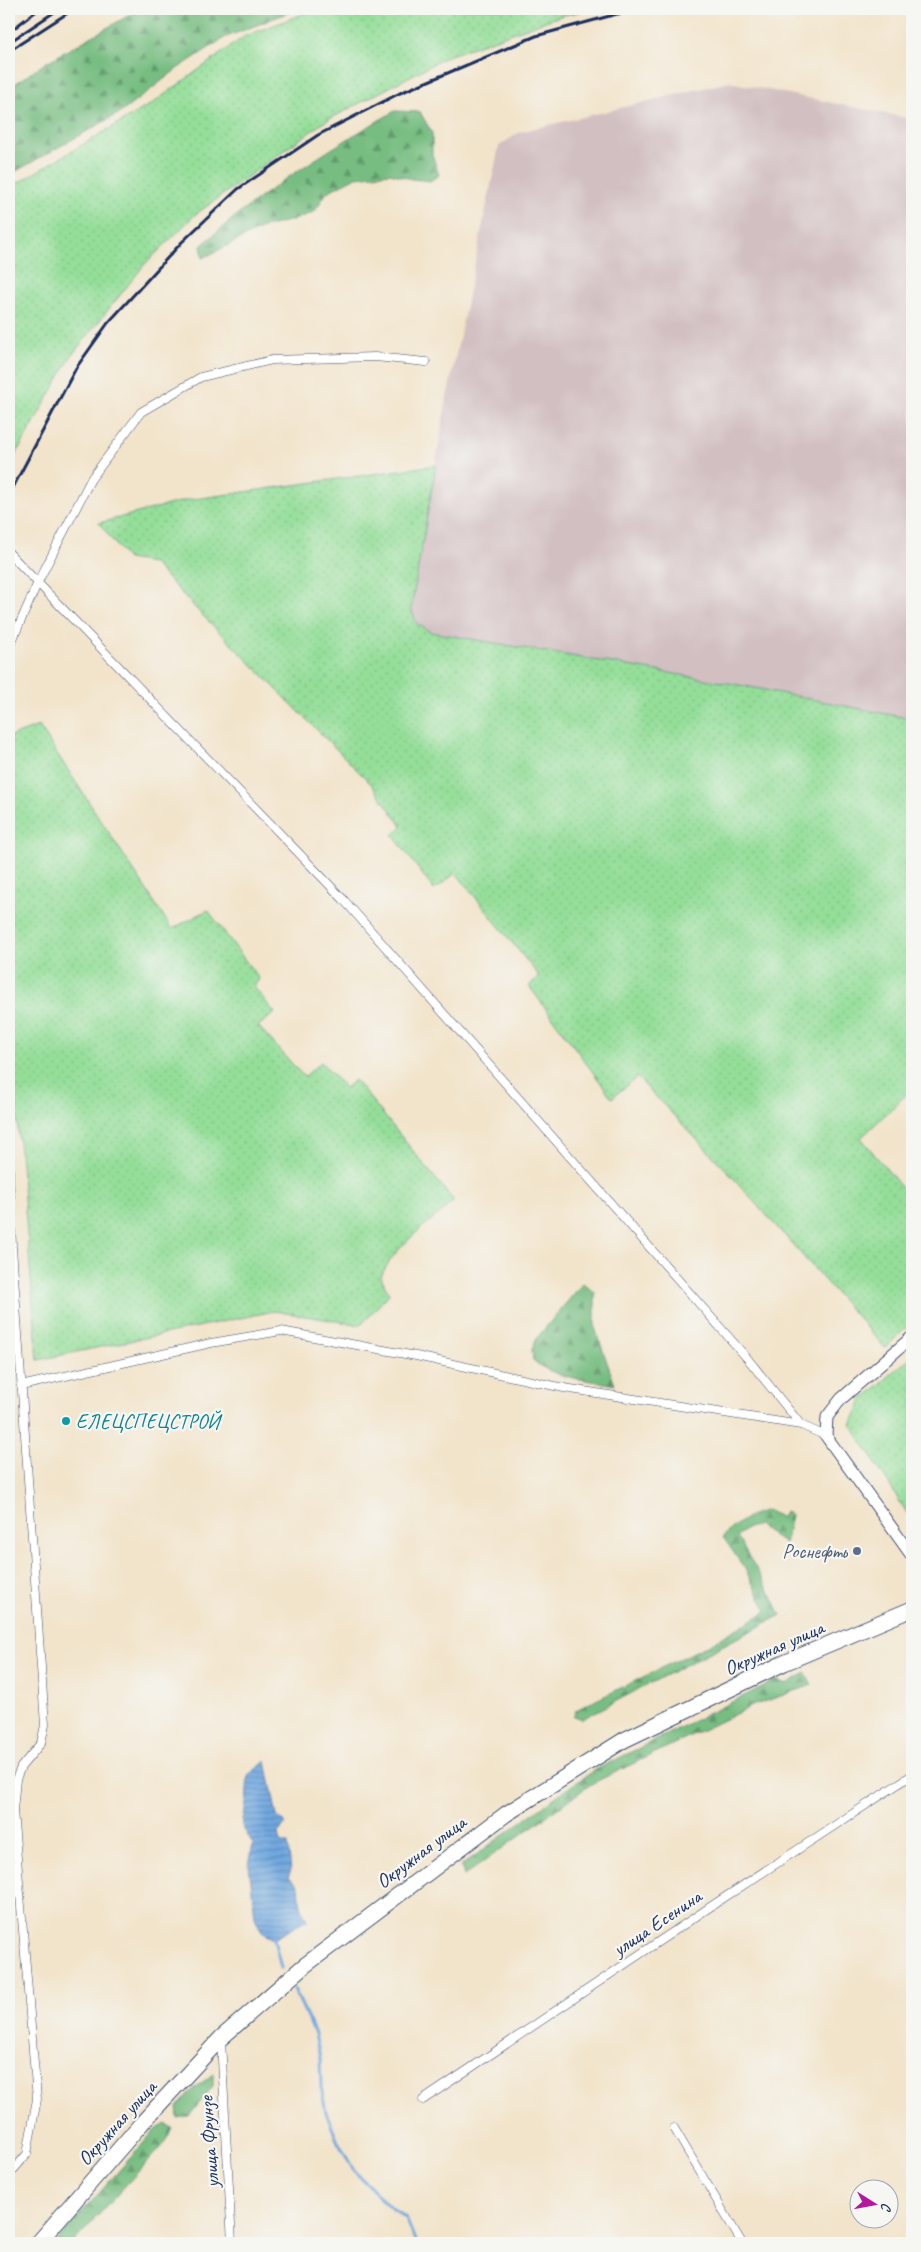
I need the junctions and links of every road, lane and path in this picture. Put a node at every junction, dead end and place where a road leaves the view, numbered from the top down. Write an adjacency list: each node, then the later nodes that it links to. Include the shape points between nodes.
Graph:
1 (426, 362): 3 (street, via 375,357 272,360 201,377 141,412 91,479)
2 (9, 553): 3 (street)
3 (38, 582): 4 (street); 8 (street, via 343,899 747,1358)
4 (9, 648)
5 (9, 1170): 7 (street)
6 (912, 1337): 9 (street, via 841,1399 827,1417)
7 (21, 1386): 8 (street, via 211,1343 281,1331 564,1388); 16 (street, via 45,1725 41,1743 21,1767 16,1779 14,1810 38,2099 27,2154)
8 (801, 1425): 9 (street)
9 (826, 1436): 10 (street)
10 (912, 1556)
11 (912, 1609): 13 (highway, Окружная улица, via 784,1664 624,1740 555,1781 457,1849 304,1966)
12 (912, 1775): 14 (street, улица Есенина)
13 (221, 2038): 17 (highway, Окружная улица); 18 (street, улица Фрунзе)
14 (423, 2100)
15 (674, 2128): 19 (street)
16 (9, 2175)
17 (38, 2243)
18 (232, 2243)
19 (742, 2243)

